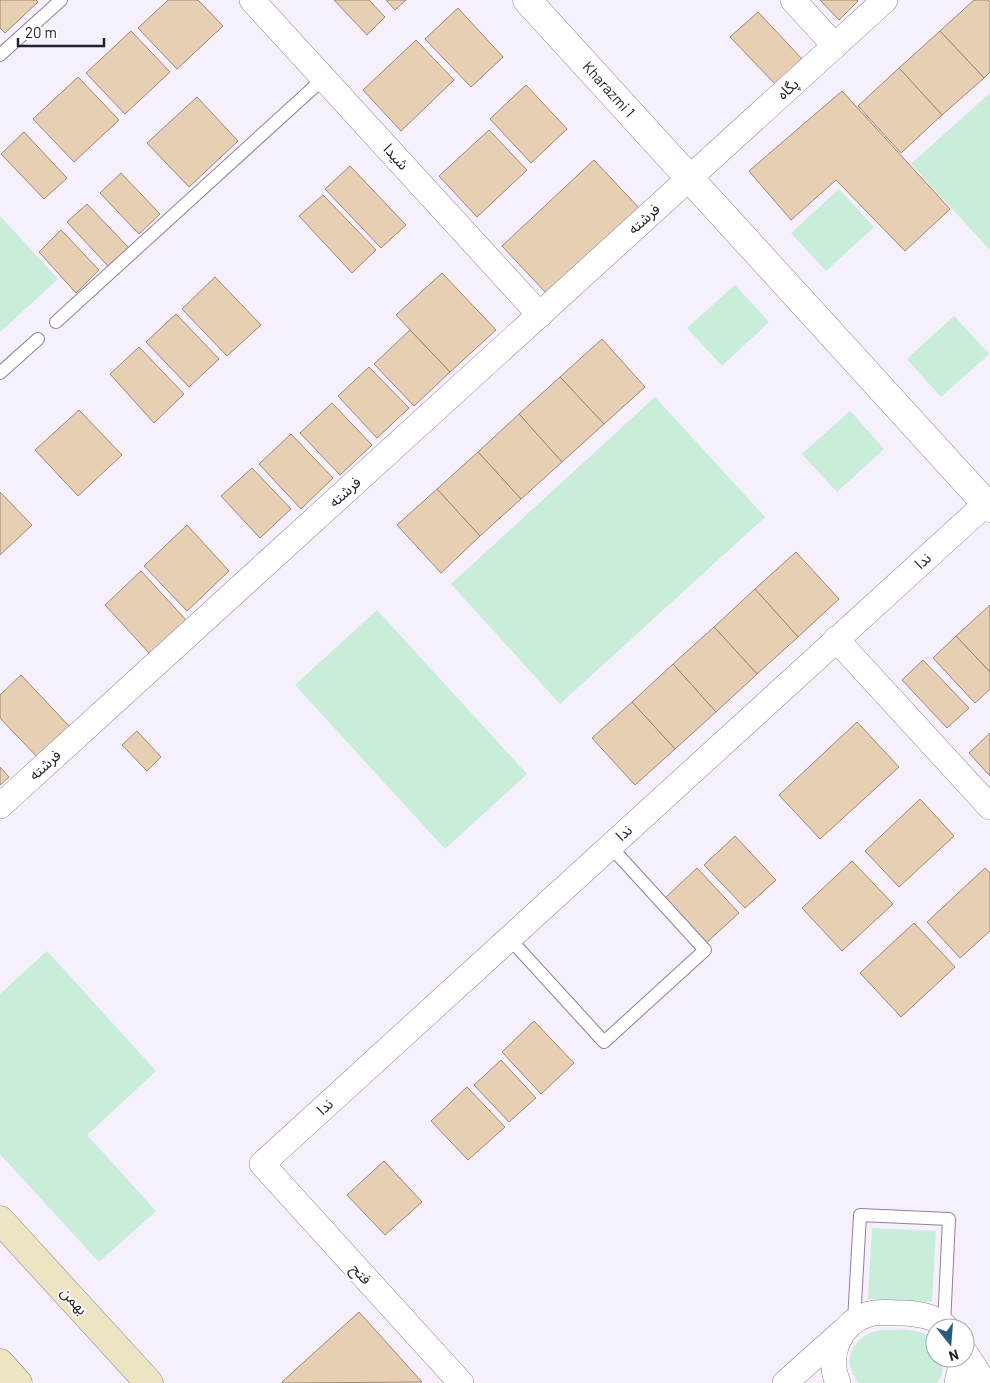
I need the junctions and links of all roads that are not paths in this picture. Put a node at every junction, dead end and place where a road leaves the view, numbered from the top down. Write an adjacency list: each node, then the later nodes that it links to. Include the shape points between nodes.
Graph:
1 (61, 0): 7 (lane)
2 (252, 0): 8 (street, شیدا)
3 (527, 0): 9 (street, Kharazmi 1)
4 (792, 0): 6 (street)
5 (885, 0): 6 (street, پگاه)
6 (835, 46): 9 (street, پگاه)
7 (0, 56)
8 (324, 78): 10 (street, شیدا); 11 (lane)
9 (690, 178): 10 (street, فرشته); 14 (street, Kharazmi 1)
10 (540, 315): 16 (street, فرشته)
11 (56, 322)
12 (38, 339): 13 (lane)
13 (0, 373)
14 (989, 504): 15 (street, ندا)
15 (836, 640): 17 (street); 18 (street, ندا)
16 (0, 806)
17 (990, 807)
18 (610, 846): 19 (street, ندا); 19 (lane, via 705,950 631,1018 604,1042)
19 (509, 938): 20 (street, ندا)
20 (262, 1164): 30 (street, فتح)
21 (5, 1228): 29 (main road, بهمن)
22 (933, 1318): 24 (street, via 916,1314 869,1314)
23 (945, 1318): 24 (lane, via 949,1219 860,1215)
24 (849, 1326): 31 (street); 32 (street, via 836,1344 833,1359)
25 (0, 1363): 28 (main road)
26 (961, 1368): 33 (street)
27 (975, 1368): 34 (street)
28 (18, 1383)
29 (148, 1383)
30 (461, 1383)
31 (785, 1383)
32 (838, 1383)
33 (957, 1383)
34 (985, 1383)

